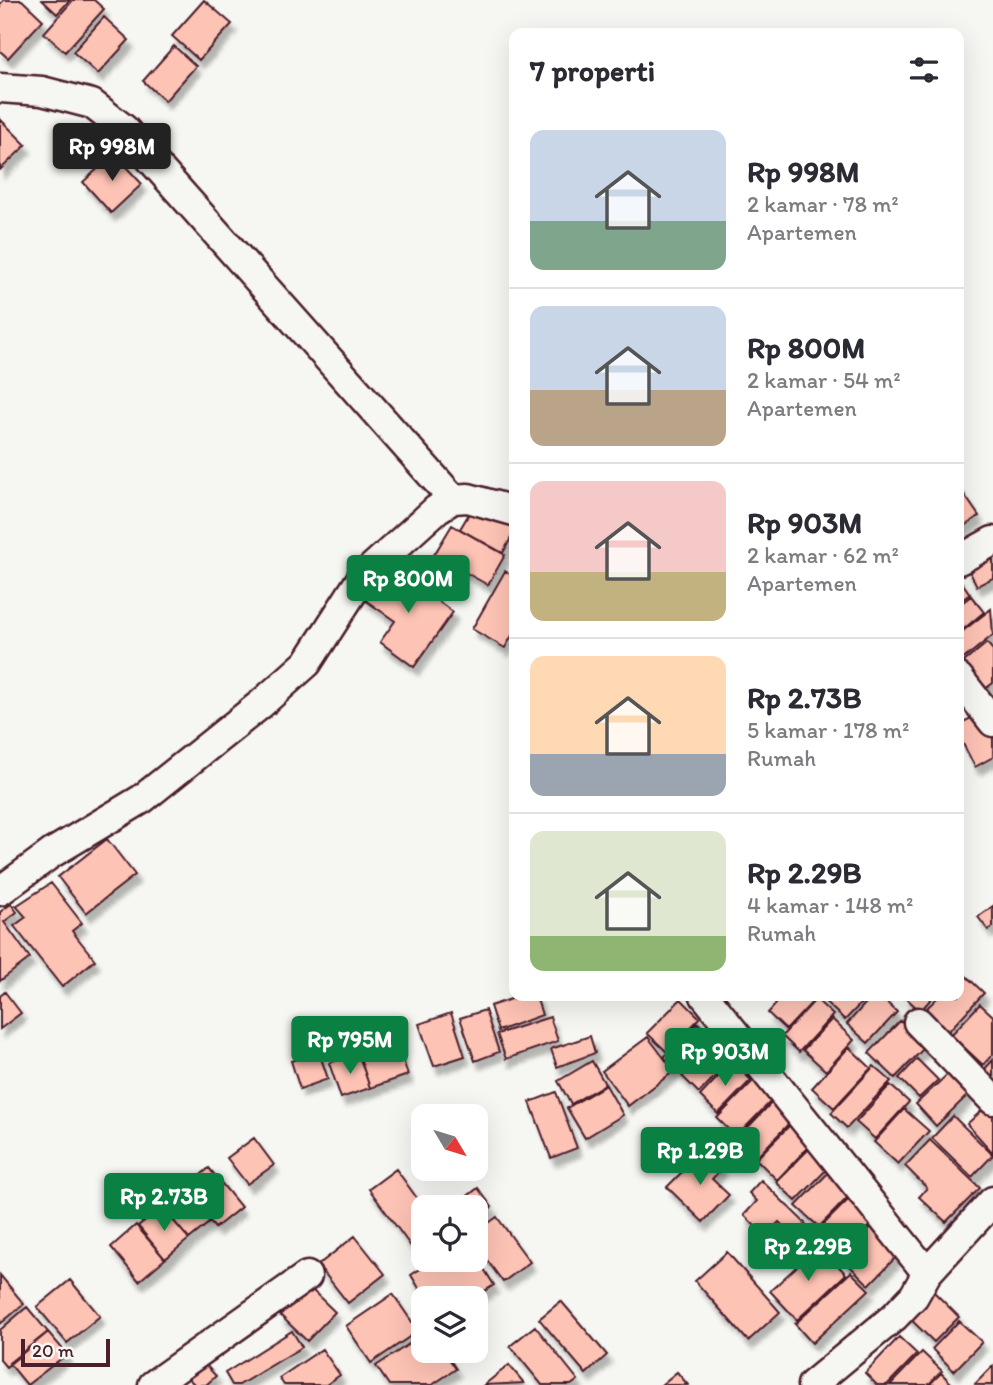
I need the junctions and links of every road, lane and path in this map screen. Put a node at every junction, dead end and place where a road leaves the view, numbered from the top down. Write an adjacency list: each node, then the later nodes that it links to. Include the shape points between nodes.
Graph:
1 (0, 88): 2 (street, via 42,91 92,104 124,129)
2 (453, 499): 3 (street, via 468,498); 8 (street, via 363,576 307,663 261,704 142,799 52,853)
3 (509, 510)
4 (993, 541): 5 (street)
5 (964, 557)
6 (964, 684): 7 (street)
7 (993, 722)
8 (0, 891)
9 (709, 1001): 13 (street)
10 (918, 1022): 11 (street)
11 (993, 1100)
12 (993, 1201): 13 (street)
13 (927, 1273): 16 (street, via 894,1317)
14 (307, 1276): 15 (street)
15 (153, 1385)
16 (812, 1385)

